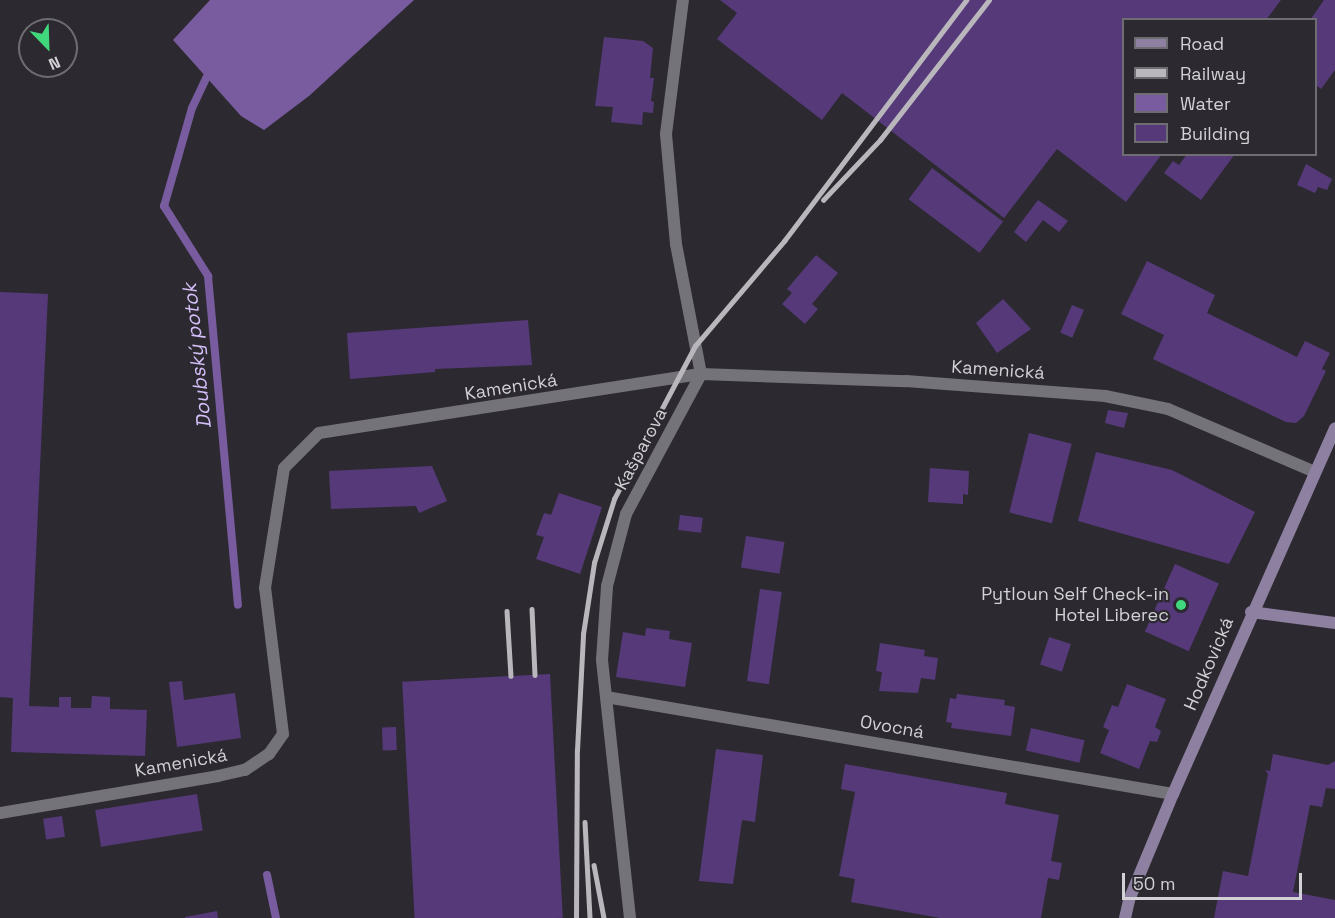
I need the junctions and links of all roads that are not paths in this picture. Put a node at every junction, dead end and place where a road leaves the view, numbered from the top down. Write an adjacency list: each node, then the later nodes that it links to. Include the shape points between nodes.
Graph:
1 (682, 0): 2 (street, via 666,134 676,244)
2 (701, 374): 4 (street, Kamenická, via 906,381 1105,396 1168,409); 7 (street, Kašparova, via 626,514 606,586 602,660); 9 (street, Kamenická, via 319,433 284,468 265,588 283,734 268,754 245,770)
3 (1335, 428): 4 (street, Hodkovická)
4 (1313, 471): 5 (street, Hodkovická)
5 (1251, 612): 6 (street); 8 (street, Hodkovická)
6 (1335, 623)
7 (606, 697): 8 (street, Ovocná); 10 (street, Kašparova)
8 (1173, 794): 11 (street, Hodkovická)
9 (0, 813)
10 (630, 918)
11 (1125, 918)

